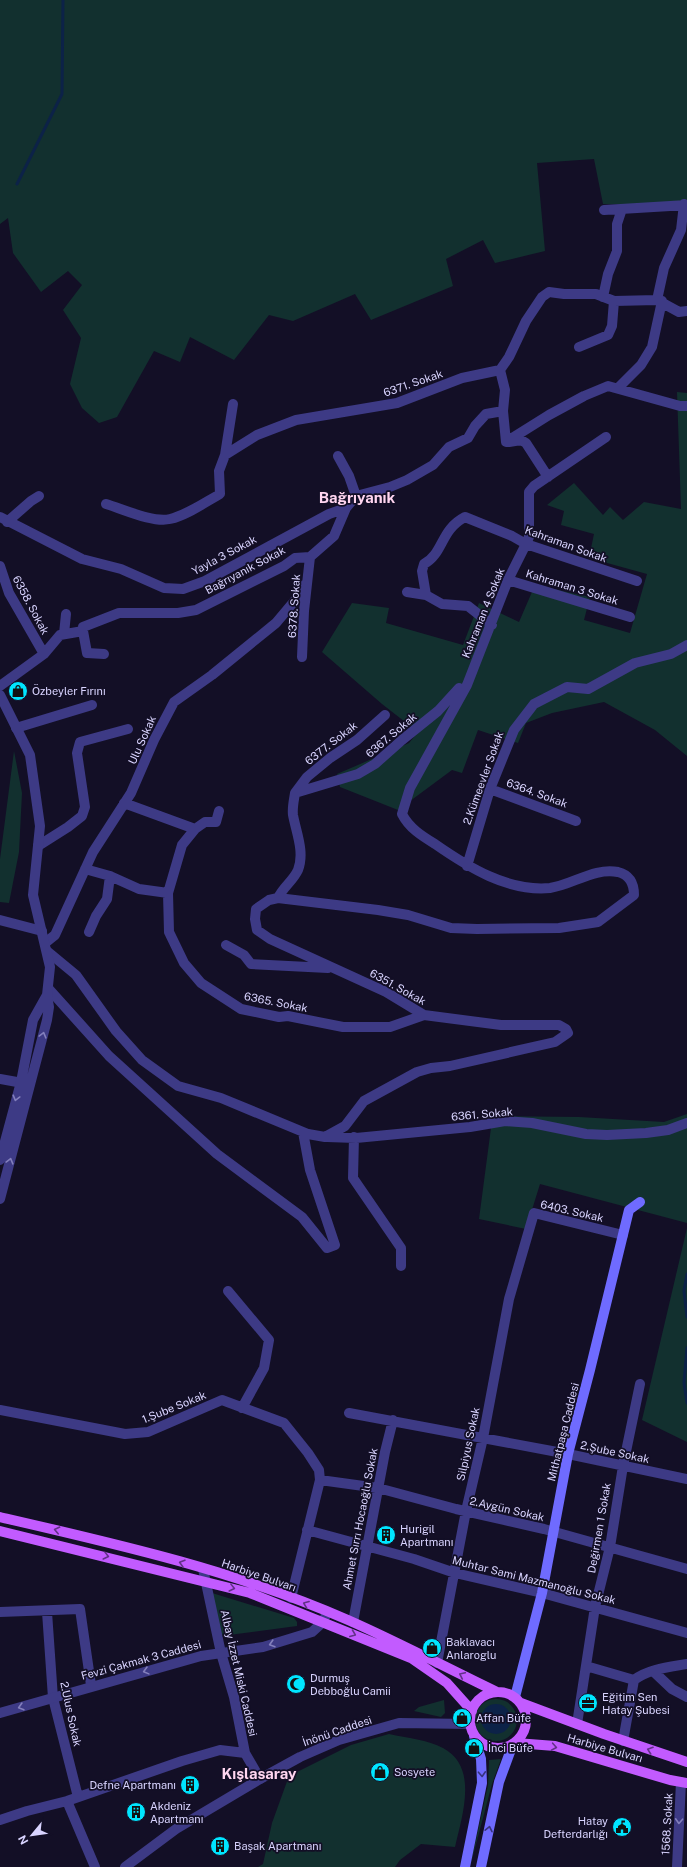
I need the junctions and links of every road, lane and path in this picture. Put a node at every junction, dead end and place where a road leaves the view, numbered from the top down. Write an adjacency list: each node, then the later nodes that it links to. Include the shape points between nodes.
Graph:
1 (685, 204): 2 (street, via 664,208); 5 (street, via 681,230 664,268)
2 (622, 209): 3 (street); 4 (street, via 617,224 617,251)
3 (604, 210)
4 (603, 296): 6 (street); 9 (street, via 549,292 542,297)
5 (659, 300): 6 (street); 7 (street, via 678,312); 10 (street, via 652,348 641,365)
6 (614, 301): 8 (street, via 612,326 608,335)
7 (687, 311)
8 (579, 347)
9 (500, 370): 13 (street, via 505,390); 16 (street, 6371. Sokak, via 462,378 397,403 296,420 256,435)
10 (618, 388): 12 (street); 15 (street, via 608,386 584,396)
11 (233, 404): 16 (street)
12 (687, 406)
13 (503, 411): 15 (street); 20 (street, via 486,414 468,438 449,447 433,466 390,487)
14 (606, 437): 18 (street, Kahraman 4 Sokak)
15 (506, 442): 18 (street, via 521,440 526,443)
16 (225, 455): 21 (street, via 219,471 220,494 169,519 151,518)
17 (338, 456): 20 (street)
18 (548, 476): 24 (street, Kahraman 4 Sokak, via 529,492 529,537)
19 (39, 496): 23 (street)
20 (356, 496): 22 (street, Bağrıyanık Sokak)
21 (106, 504)
22 (346, 508): 23 (street, Yayla 3 Sokak, via 329,514 205,581 182,589 164,588 122,569 82,559); 25 (street, Bağrıyanık Sokak, via 334,536)
23 (4, 519)
24 (526, 544): 27 (street, Kahraman 4 Sokak); 28 (street, Kahraman Sokak); 31 (street, Kahraman Sokak, via 465,517 448,530 432,560 424,564 422,571)
25 (310, 557): 29 (street, 6378. Sokak); 35 (street, Bağrıyanık Sokak, via 295,558 196,610 178,613 119,613 83,627)
26 (0, 566): 38 (street, 6358. Sokak, via 9,593)
27 (508, 580): 33 (street, Kahraman 3 Sokak); 34 (street, Kahraman 4 Sokak)
28 (637, 581)
29 (307, 584): 40 (street, 6378. Sokak); 51 (street, Ulu Sokak, via 276,623 174,702 131,793)
30 (407, 592): 31 (street)
31 (426, 595): 34 (street, via 442,604 468,606)
32 (66, 614): 36 (street)
33 (630, 617)
34 (492, 625): 41 (street, Kahraman 4 Sokak)
35 (83, 631): 36 (street, Bağrıyanık Sokak); 39 (street, via 87,653)
36 (64, 634): 38 (street, via 60,635)
37 (687, 645): 49 (street, 2.Kümeevler Sokak, via 671,654 635,663 588,689 567,688 534,704 514,730)
38 (44, 654): 42 (street)
39 (104, 654)
40 (302, 657)
41 (474, 667): 50 (street, 6367. Sokak, via 454,695 438,711 375,764 358,774); 56 (street, Kahraman 4 Sokak, via 410,788 402,814 406,822 418,833)
42 (0, 686)
43 (0, 695): 45 (street)
44 (92, 705): 47 (street)
45 (3, 708): 47 (street)
46 (385, 714): 50 (street, 6377. Sokak, via 357,740 307,777)
47 (16, 728): 55 (street, via 30,756 40,826)
48 (128, 728): 55 (street, via 80,742 77,753 85,807 82,816)
49 (490, 789): 53 (street, 6364. Sokak); 56 (street, 2.Kümeevler Sokak)
50 (296, 793): 60 (street, via 292,813 299,838 298,870)
51 (124, 802): 54 (street); 57 (street, Ulu Sokak)
52 (220, 811): 54 (street, via 216,822 205,822)
53 (576, 820)
54 (195, 829): 59 (street, 6365. Sokak, via 182,845)
55 (38, 846): 62 (street, via 33,895)
56 (467, 866): 60 (street, via 530,888 552,888 600,873 618,872 630,879 634,895 598,922 559,928 477,929 451,928 408,915 378,910)
57 (85, 869): 58 (street); 65 (street, Ulu Sokak, via 55,935)
58 (110, 876): 59 (street, via 139,889); 63 (street, via 107,899)
59 (168, 893): 68 (street, 6365. Sokak, via 168,932 184,963 201,983 241,1009 343,1028 390,1027)
60 (278, 898): 66 (street, 6351. Sokak, via 269,900 256,909 257,930 280,945)
61 (0, 920): 62 (street)
62 (42, 931): 65 (street)
63 (90, 932)
64 (226, 945): 66 (street, via 244,955 251,964)
65 (46, 947): 67 (street, via 50,967); 72 (street, via 76,975 116,1031 142,1060 178,1086 221,1098)
66 (336, 968): 68 (street, 6351. Sokak, via 386,992)
67 (47, 991): 70 (street, via 49,1013); 72 (street, via 109,1056 217,1154 302,1217 327,1248 335,1244 310,1170)
68 (424, 1015): 73 (street, 6351. Sokak, via 501,1025 559,1025 566,1028 568,1033 555,1042 417,1072 364,1101 345,1126)
69 (0, 1079): 70 (street)
70 (25, 1083): 75 (street, one-way to 75); 76 (street, one-way to 70)
71 (687, 1123): 74 (street, 6361. Sokak, via 646,1134 607,1135 505,1121 470,1127)
72 (303, 1132): 73 (street)
73 (325, 1136): 74 (street, 6361. Sokak)
74 (354, 1137): 80 (street, via 353,1178 401,1248)
75 (0, 1160)
76 (0, 1199)
77 (640, 1202): 79 (main road, Mithatpaşa Caddesi, via 630,1210)
78 (529, 1232): 79 (street, 6403. Sokak, via 534,1213); 87 (street, Silpiyus Sokak, via 509,1299)
79 (624, 1235): 88 (main road, Mithatpaşa Caddesi)
80 (401, 1266)
81 (228, 1291): 83 (street, via 269,1340 264,1368)
82 (640, 1384): 89 (street, Değirmen 1 Sokak)
83 (242, 1408): 84 (street, 1.Şube Sokak, via 222,1400 148,1432 125,1434); 91 (street, 1.Şube Sokak, via 284,1423 319,1470)
84 (0, 1410)
85 (349, 1413): 86 (street, 2.Şube Sokak)
86 (393, 1420): 87 (street, 2.Şube Sokak); 92 (street, Ahmet Sırrı Hocaoğlu Sokak)
87 (482, 1438): 88 (street, 2.Şube Sokak); 93 (street, Silpiyus Sokak)
88 (568, 1454): 89 (street, 2.Şube Sokak); 97 (main road, Mithatpaşa Caddesi)
89 (623, 1466): 90 (street, 2.Şube Sokak); 99 (street, Değirmen 1 Sokak)
90 (687, 1479)
91 (320, 1480): 92 (street, 2.Aygün Sokak); 95 (street)
92 (378, 1488): 93 (street, 2.Aygün Sokak); 98 (street, Ahmet Sırrı Hocaoğlu Sokak)
93 (466, 1511): 97 (street, 2.Aygün Sokak); 102 (street, Silpiyus Sokak)
94 (0, 1517): 101 (main road, Harbiye Bulvarı, one-way to 94, via 109,1542)
95 (307, 1530): 98 (street, Muhtar Sami Mazmanoğlu Sokak); 105 (street)
96 (0, 1531): 103 (main road, Harbiye Bulvarı, one-way to 103)
97 (554, 1533): 99 (street, 2.Aygün Sokak); 104 (main road, Mithatpaşa Caddesi)
98 (367, 1546): 102 (street, Muhtar Sami Mazmanoğlu Sokak); 111 (street, Ahmet Sırrı Hocaoğlu Sokak)
99 (610, 1547): 100 (street, 2.Aygün Sokak); 106 (street, Değirmen 1 Sokak)
100 (687, 1569)
101 (203, 1570): 103 (street, Albay İzzet Miski Caddesi); 105 (main road, Harbiye Bulvarı)
102 (455, 1573): 104 (street, Muhtar Sami Mazmanoğlu Sokak); 114 (street, Silpiyus Sokak)
103 (206, 1581): 110 (main road, Harbiye Bulvarı, one-way to 110, via 250,1592); 113 (street, Albay İzzet Miski Caddesi)
104 (542, 1593): 106 (street, Muhtar Sami Mazmanoğlu Sokak); 123 (main road, Mithatpaşa Caddesi)
105 (291, 1598): 109 (main road, Harbiye Bulvarı, one-way to 105)
106 (595, 1607): 112 (street, Muhtar Sami Mazmanoğlu Sokak); 116 (street, Değirmen 1 Sokak)
107 (0, 1612): 108 (street)
108 (47, 1612): 119 (street, via 80,1609); 122 (street, 2.Ulus Sokak)
109 (326, 1612): 110 (street); 111 (main road, Harbiye Bulvarı)
110 (323, 1622): 113 (street, Fevzi Çakmak 3 Caddesi, one-way to 113, via 312,1632 263,1647); 124 (main road, Harbiye Bulvarı, one-way to 124, via 410,1658 446,1683)
111 (353, 1622): 114 (main road, Harbiye Bulvarı)
112 (687, 1633)
113 (221, 1653): 119 (street, Fevzi Çakmak 3 Caddesi, one-way to 119, via 201,1656); 131 (street, Albay İzzet Miski Caddesi, via 234,1697)
114 (437, 1663): 120 (main road, Harbiye Bulvarı, one-way to 114)
115 (687, 1664): 117 (street)
116 (586, 1666): 118 (street); 127 (street, Değirmen 1 Sokak)
117 (653, 1671): 118 (street); 121 (street, via 672,1689)
118 (634, 1680): 129 (street)
119 (92, 1686): 122 (street, Fevzi Çakmak 3 Caddesi)
120 (497, 1692): 123 (main road, Harbiye Bulvarı, via 507,1692); 124 (main road, via 489,1693 482,1698)
121 (687, 1697)
122 (53, 1698): 125 (street, Fevzi Çakmak 3 Caddesi, one-way to 125); 135 (street, 2.Ulus Sokak)
123 (518, 1700): 127 (main road, Harbiye Bulvarı); 130 (main road, via 526,1720 525,1729)
124 (472, 1711): 126 (main road)
125 (0, 1713)
126 (470, 1724): 128 (main road); 133 (street, İnönü Caddesi, via 399,1723 339,1740 300,1756)
127 (577, 1724): 129 (main road, Harbiye Bulvarı)
128 (474, 1736): 130 (main road, Harbiye Bulvarı, via 489,1748 498,1749); 140 (main road, one-way to 140, via 481,1759 482,1783)
129 (623, 1741): 132 (main road, Harbiye Bulvarı, one-way to 129)
130 (514, 1743): 134 (main road, Harbiye Bulvarı, one-way to 134, via 555,1746); 141 (main road, one-way to 130, via 499,1782)
131 (245, 1753): 133 (street, Albay İzzet Miski Caddesi); 135 (street, via 220,1750)
132 (687, 1762)
133 (260, 1779): 139 (street, İnönü Caddesi, via 176,1829)
134 (684, 1782): 142 (street, 1568. Sokak, one-way to 142)
135 (78, 1797): 136 (street)
136 (67, 1801): 137 (street); 138 (street)
137 (0, 1820)
138 (95, 1867)
139 (125, 1867)
140 (465, 1867)
141 (481, 1867)
142 (677, 1867)

